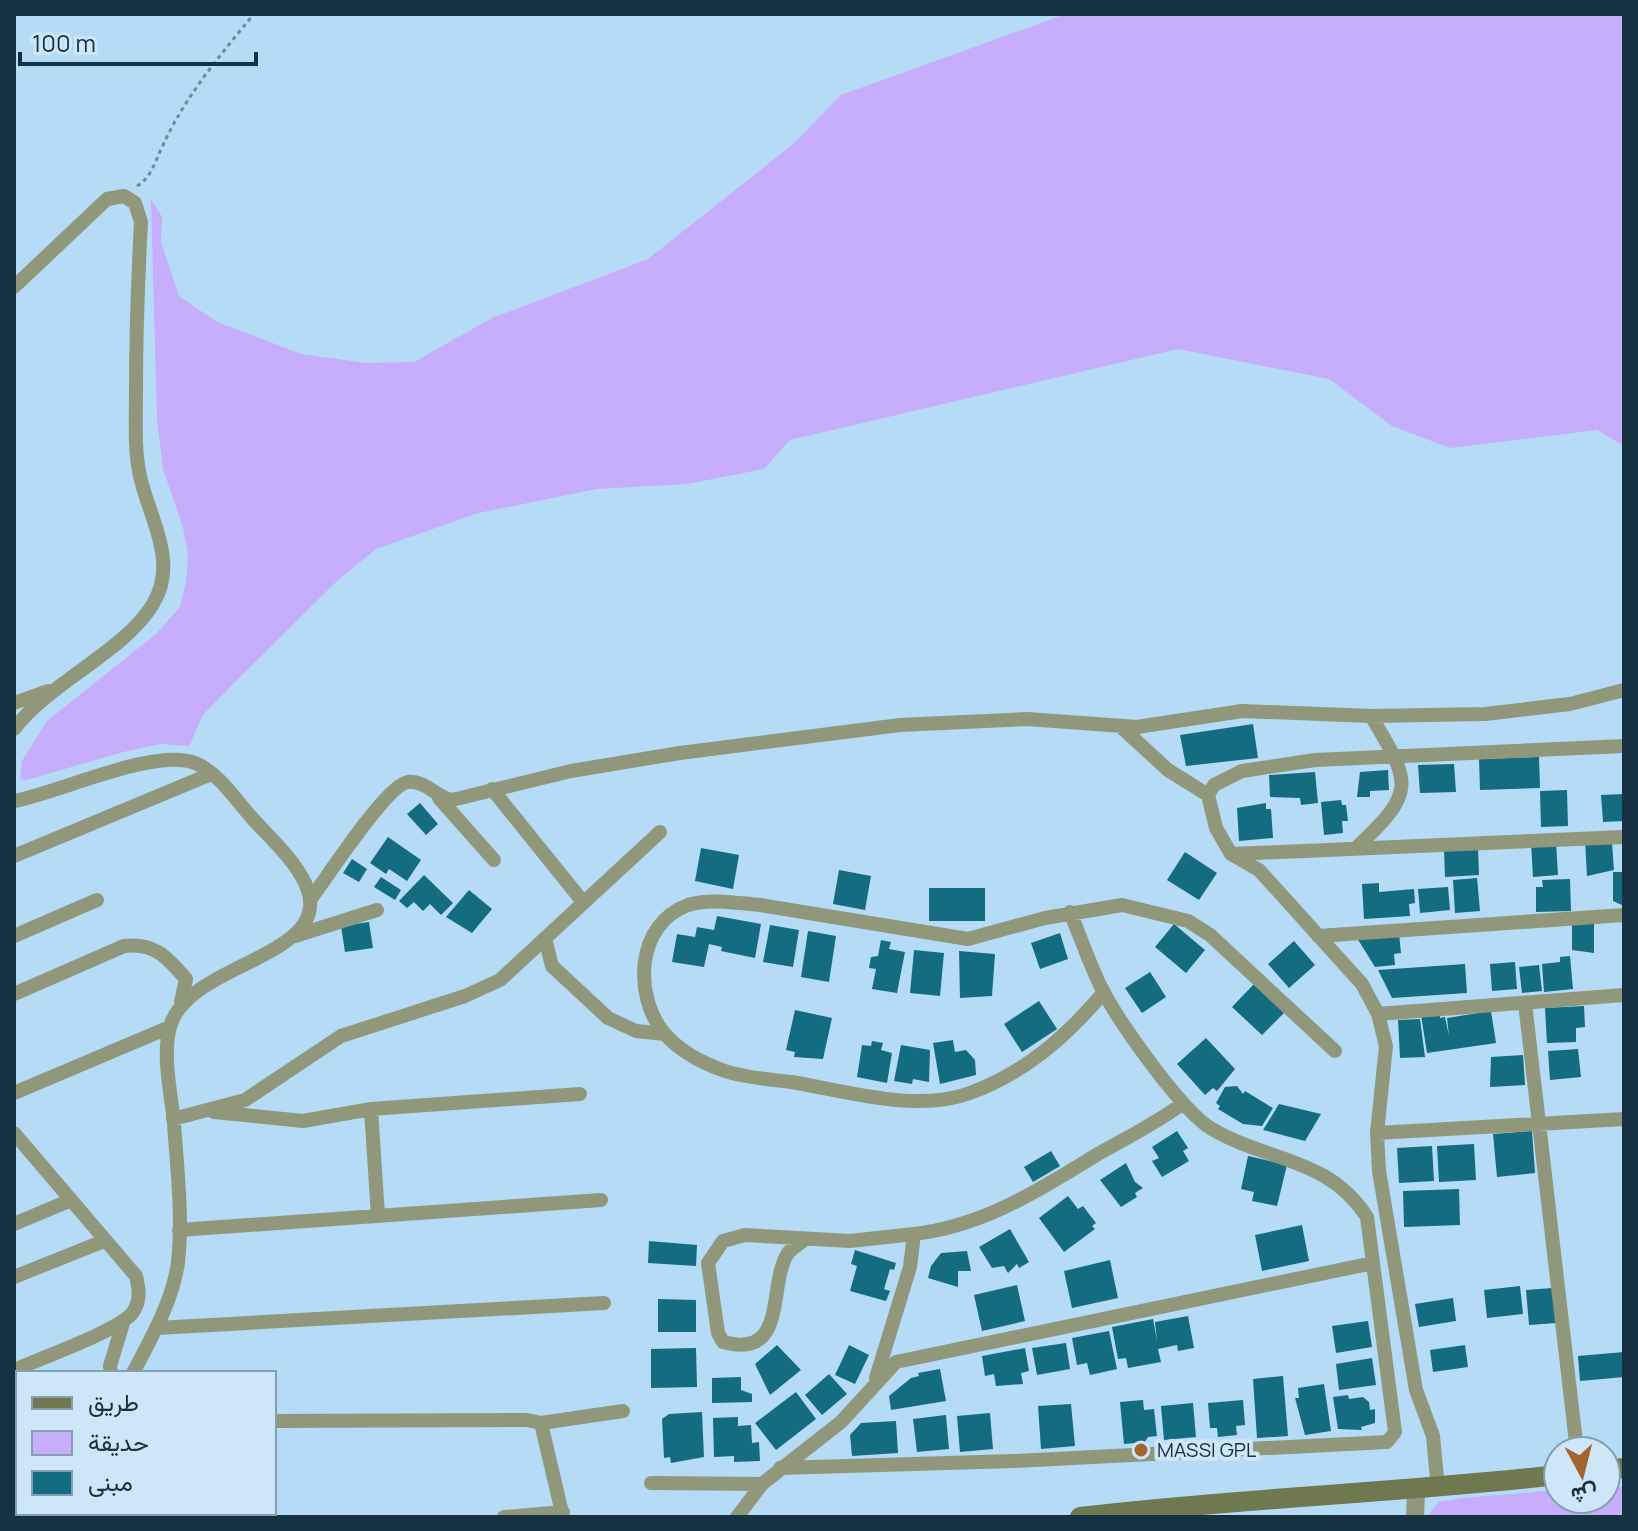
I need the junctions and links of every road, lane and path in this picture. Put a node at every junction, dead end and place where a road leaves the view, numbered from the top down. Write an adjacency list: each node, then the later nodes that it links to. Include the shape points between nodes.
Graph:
1 (254, 14): 2 (path, via 171,128 149,178)
2 (116, 196): 3 (street, via 84,219); 4 (street, via 135,203 141,222 136,424 140,476 156,519 162,579 142,618)
3 (14, 287)
4 (53, 690): 6 (street); 9 (street)
5 (1624, 690): 7 (street, via 1525,712)
6 (14, 703)
7 (1371, 716): 8 (street, via 1242,711 1161,726); 11 (street)
8 (1120, 726): 13 (street, via 1027,719 900,725 680,753); 14 (street, via 1168,770)
9 (14, 729)
10 (1624, 746): 11 (street)
11 (1396, 757): 14 (street, via 1315,760 1242,771 1214,785); 19 (street, via 1404,785 1401,798)
12 (211, 774): 16 (street, via 195,763 168,760); 21 (street); 24 (street, via 296,868)
13 (492, 789): 15 (street, via 452,800); 25 (street)
14 (1208, 795): 20 (street, via 1216,828)
15 (439, 798): 22 (street); 24 (street, via 422,784 400,783)
16 (14, 801)
17 (660, 832): 25 (street)
18 (1624, 837): 19 (street)
19 (1356, 848): 20 (street)
20 (1231, 854): 31 (street, via 1259,870)
21 (14, 856)
22 (494, 860)
23 (97, 900): 29 (street)
24 (310, 900): 30 (street, via 307,920)
25 (583, 902): 32 (street)
26 (377, 910): 30 (street)
27 (1070, 912): 33 (street); 40 (street, via 968,939 744,903 690,904 667,916 648,945 642,979 650,1012); 41 (street, via 1122,905 1188,921 1210,935)
28 (1624, 915): 31 (street)
29 (14, 936)
30 (295, 936): 37 (street, via 206,983)
31 (1318, 936): 38 (street, via 1362,984)
32 (545, 938): 40 (street, via 552,966 608,1018 636,1031); 46 (street, via 500,980 341,1036 245,1100)
33 (1104, 992): 40 (street, via 1072,1030 1035,1059 995,1083 943,1100 893,1098 728,1072 689,1055); 44 (street)
34 (14, 994): 37 (street, via 138,944 152,946 186,979)
35 (1624, 995): 36 (street)
36 (1525, 1003): 38 (street); 49 (street)
37 (181, 1004): 39 (street)
38 (1378, 1014): 50 (street, via 1386,1046)
39 (170, 1027): 42 (street); 47 (street)
40 (665, 1034)
41 (1335, 1051)
42 (14, 1093)
43 (580, 1094): 45 (street)
44 (1182, 1104): 57 (street, via 1048,1187 970,1223); 60 (street, via 1210,1128 1329,1176 1367,1217)
45 (371, 1109): 46 (street, via 303,1121); 54 (street)
46 (210, 1112): 47 (street)
47 (173, 1119): 56 (street)
48 (1624, 1119): 49 (street)
49 (1540, 1124): 50 (street); 72 (street)
50 (1377, 1133): 77 (street, via 1416,1390 1433,1436)
51 (16, 1139): 52 (street)
52 (71, 1200): 55 (street); 58 (street)
53 (601, 1200): 54 (street)
54 (378, 1216): 56 (street)
55 (14, 1224)
56 (179, 1230): 64 (street, via 178,1263)
57 (914, 1234): 59 (street); 68 (street, via 910,1267)
58 (104, 1241): 61 (street); 63 (street, via 136,1276 139,1301)
59 (803, 1241): 59 (street, via 745,1235 723,1241 708,1263 723,1342 758,1340 772,1323 788,1254)
60 (1373, 1263): 68 (street, via 912,1356 896,1362); 73 (street, via 1395,1432 1387,1442)
61 (14, 1277)
62 (604, 1303): 64 (street)
63 (123, 1323): 65 (street); 66 (street)
64 (157, 1328): 67 (street)
65 (14, 1370)
66 (111, 1371)
67 (134, 1371)
68 (873, 1386): 73 (street, via 841,1422)
69 (623, 1411): 71 (street)
70 (276, 1421): 71 (street)
71 (541, 1423): 79 (street)
72 (1575, 1435)
73 (780, 1468): 76 (street)
74 (1542, 1477): 77 (main road)
75 (651, 1483): 76 (street)
76 (762, 1484): 81 (street)
77 (1438, 1489): 78 (main road)
78 (1416, 1491): 82 (main road); 83 (street)
79 (563, 1515): 80 (street)
80 (504, 1517)
81 (737, 1517)
82 (1080, 1517)
83 (1415, 1517)

